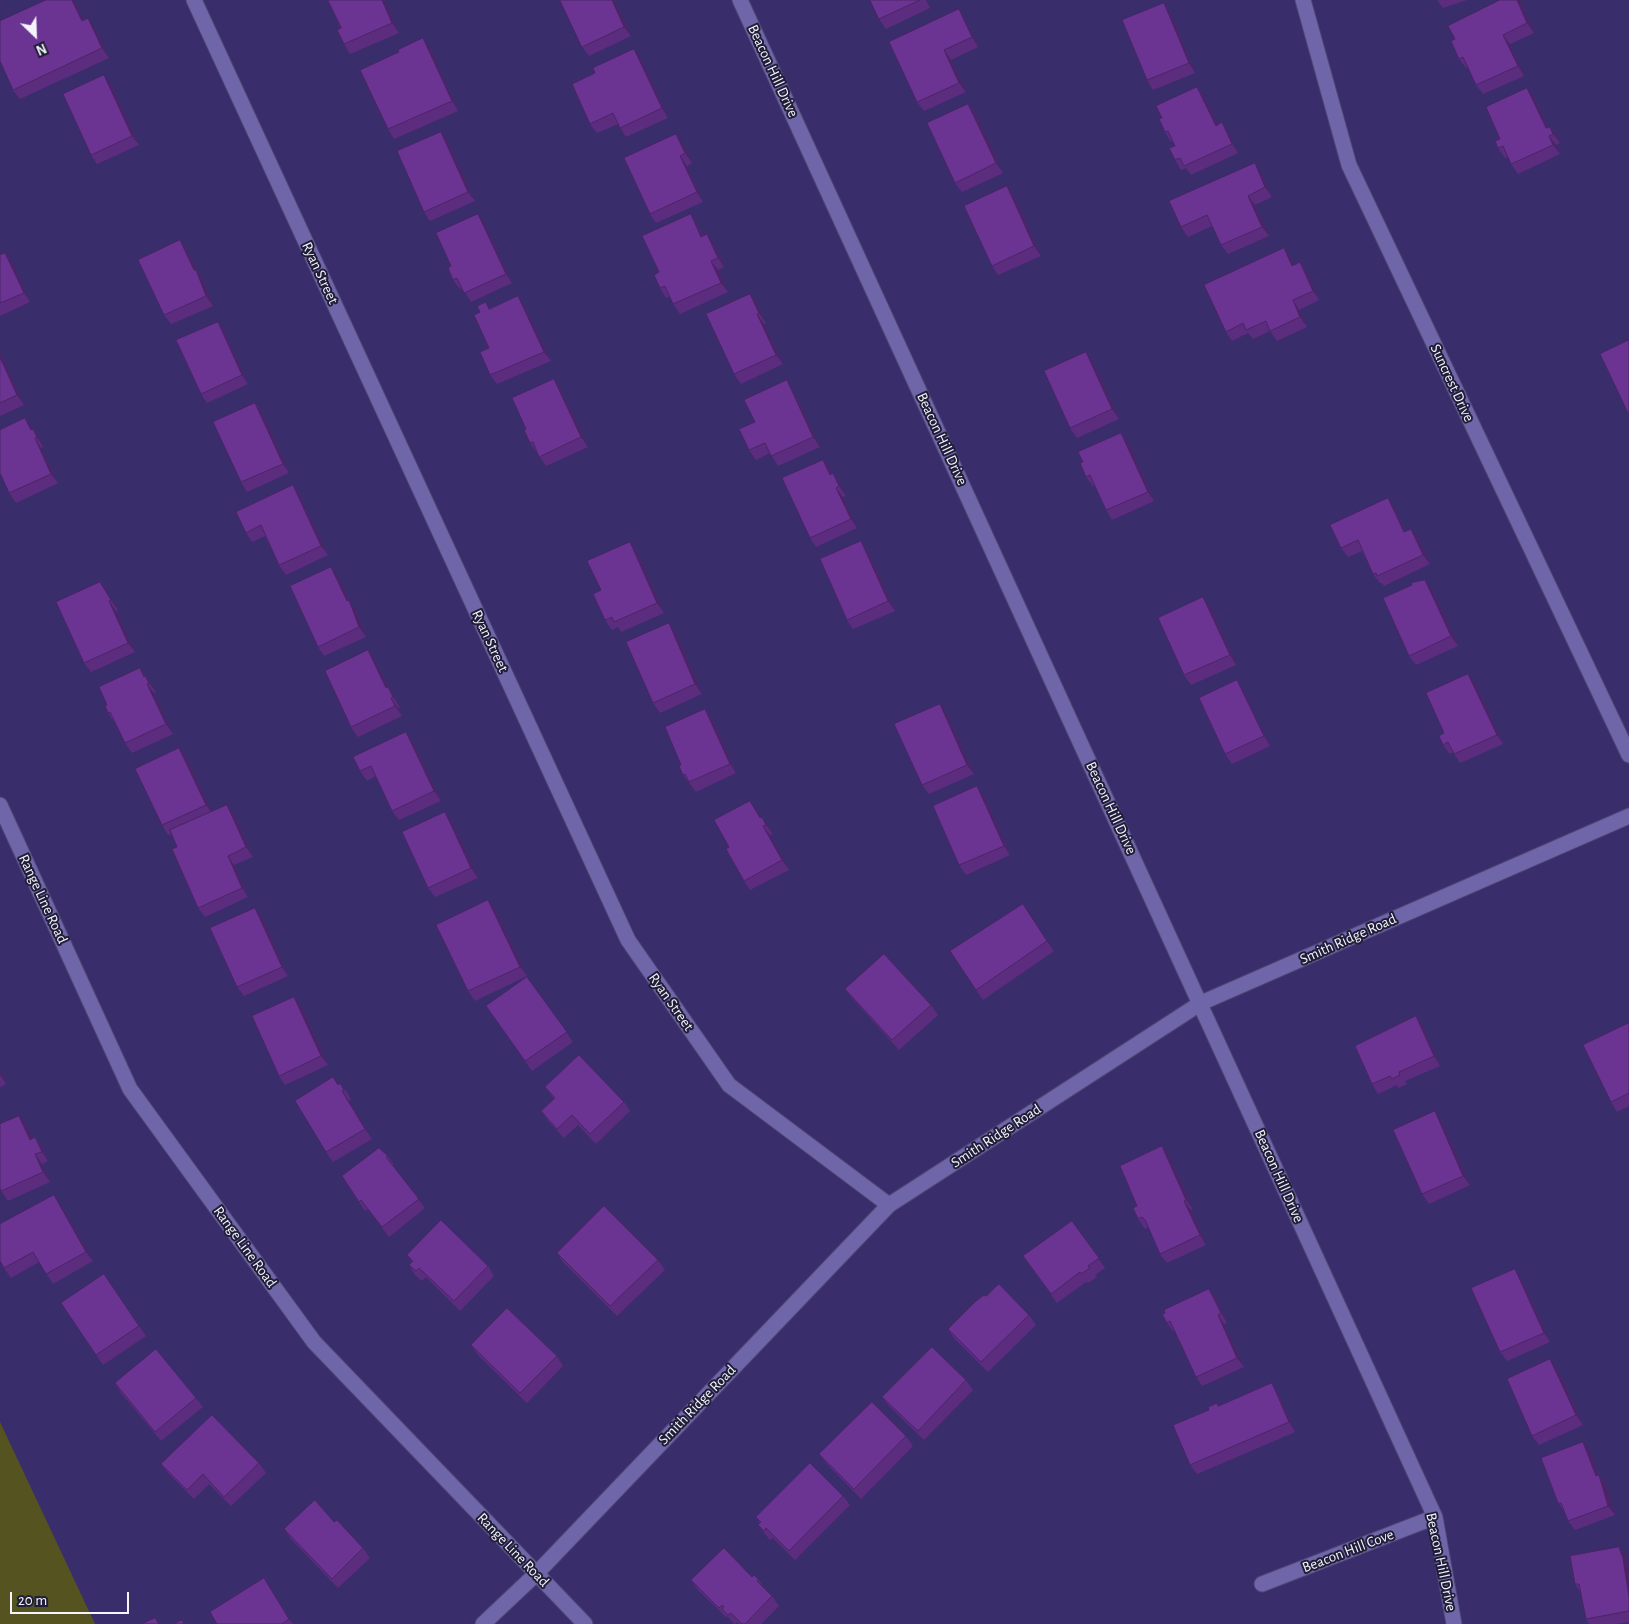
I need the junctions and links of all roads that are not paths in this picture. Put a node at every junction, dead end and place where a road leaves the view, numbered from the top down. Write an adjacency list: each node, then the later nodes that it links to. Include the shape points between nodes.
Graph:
1 (194, 0): 8 (street, Ryan Street, via 628,940 730,1085)
2 (740, 0): 7 (street, Beacon Hill Drive)
3 (1303, 0): 4 (street, Suncrest Drive, via 1349,165)
4 (1629, 755)
5 (0, 805): 10 (street, Range Line Road, via 130,1089 314,1342)
6 (1629, 816): 7 (street, Smith Ridge Road)
7 (1200, 1003): 8 (street, Smith Ridge Road); 9 (street, Beacon Hill Drive)
8 (888, 1205): 10 (street, Smith Ridge Road)
9 (1435, 1517): 11 (street, Beacon Hill Cove); 14 (street, Beacon Hill Drive)
10 (536, 1574): 12 (street, Smith Ridge Road); 13 (street, Range Line Road)
11 (1262, 1584)
12 (483, 1624)
13 (585, 1624)
14 (1454, 1624)

